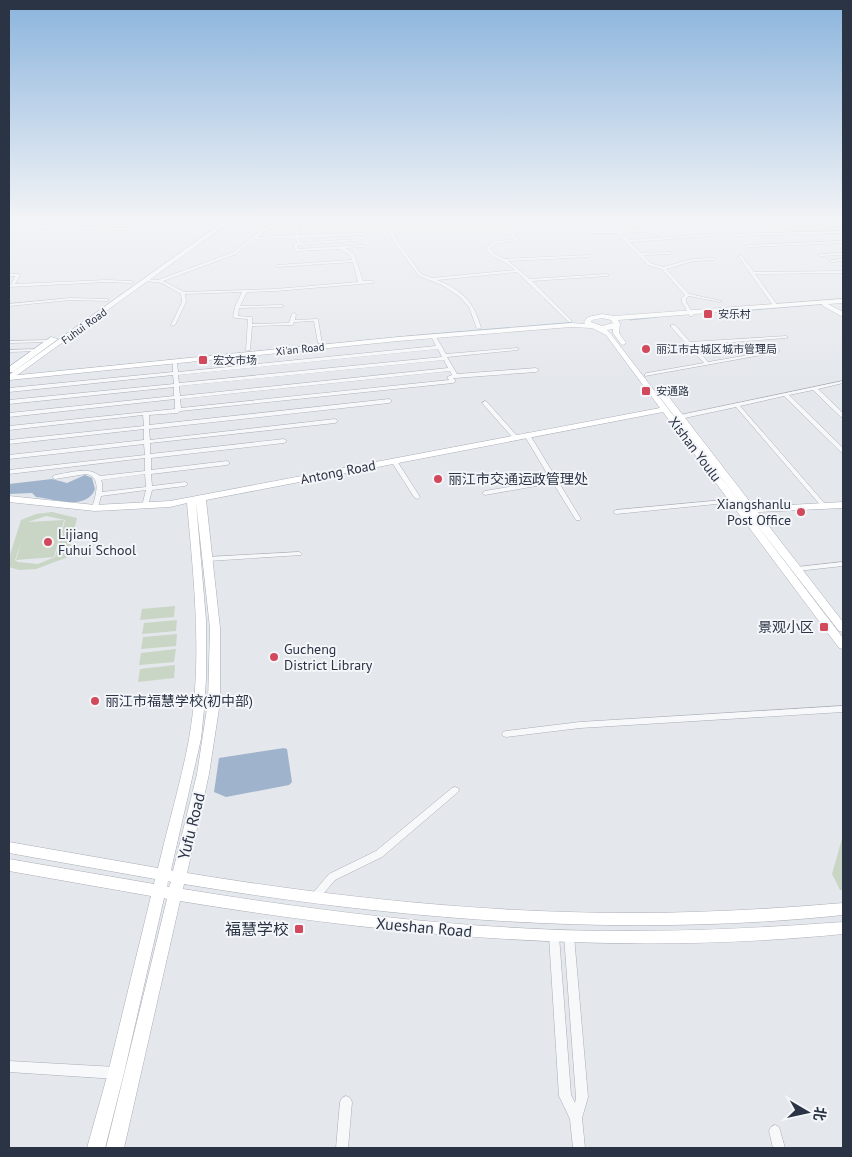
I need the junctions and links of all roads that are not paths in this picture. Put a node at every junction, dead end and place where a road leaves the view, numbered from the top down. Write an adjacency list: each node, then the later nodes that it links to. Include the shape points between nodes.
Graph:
1 (146, 272): 16 (main road, Fuhui Road)
2 (157, 272): 14 (main road, Fuhui Road)
3 (185, 272): 17 (street)
4 (357, 272): 19 (street)
5 (418, 272): 13 (street)
6 (506, 272): 13 (street)
7 (518, 272): 15 (street)
8 (667, 272): 23 (street)
9 (843, 272): 10 (street)
10 (754, 273): 30 (street)
11 (9, 275): 20 (street, via 18,275)
12 (607, 275): 15 (street)
13 (430, 279): 42 (street, via 448,286 465,299)
14 (147, 280): 17 (street); 60 (main road, Fuhui Road)
15 (530, 280): 35 (street)
16 (132, 282): 20 (street); 24 (main road, Fuhui Road)
17 (158, 282): 22 (street)
18 (371, 282): 19 (street)
19 (361, 283): 21 (street)
20 (10, 286)
21 (245, 291): 22 (street); 31 (street)
22 (183, 293): 39 (street, via 184,302)
23 (688, 296): 25 (street); 33 (street, via 683,300)
24 (107, 300): 27 (street, via 70,299); 45 (main road, Fuhui Road)
25 (720, 301)
26 (843, 302): 28 (street); 30 (street)
27 (9, 305)
28 (825, 305): 33 (street); 34 (street)
29 (282, 306): 31 (street)
30 (776, 306): 33 (street)
31 (237, 307): 40 (street, via 235,317 250,318)
32 (294, 314): 36 (street)
33 (691, 314): 37 (street)
34 (843, 315)
35 (569, 320): 38 (street, Xi'an Road); 42 (street, Xi'an Road)
36 (294, 321): 40 (street); 47 (street, via 316,320)
37 (616, 322): 38 (street); 38 (street, via 602,316); 62 (street, Xishan Youlu, via 617,335)
38 (593, 324): 43 (street, Xi'an Road); 75 (street, Xishan Youlu, via 608,334)
39 (173, 325)
40 (250, 325): 52 (street)
41 (674, 326): 48 (street)
42 (479, 328): 47 (street, Xi'an Road)
43 (433, 336): 49 (street); 56 (street, Xi'an Road)
44 (786, 337): 48 (street)
45 (51, 341): 46 (street); 51 (main road, Fuhui Road)
46 (9, 342)
47 (320, 343): 52 (street, Xi'an Road)
48 (689, 344): 57 (street)
49 (439, 347): 55 (street); 61 (street)
50 (517, 349): 55 (street)
51 (39, 350): 53 (street); 63 (main road, Fuhui Road)
52 (248, 350): 60 (street, Xi'an Road)
53 (9, 351)
54 (778, 351): 57 (street)
55 (444, 357): 58 (street); 66 (street)
56 (175, 361): 61 (street); 63 (street, Xi'an Road)
57 (706, 364): 62 (street)
58 (451, 369): 64 (street); 70 (street)
59 (536, 370): 64 (street)
60 (21, 372): 63 (main road, Fuhui Road)
61 (176, 373): 66 (street); 68 (street)
62 (648, 375): 80 (street, Xishan Youlu)
63 (9, 376)
64 (455, 376): 76 (street, via 450,377 453,381)
65 (843, 382): 67 (street)
66 (177, 385): 70 (street); 72 (street)
67 (814, 388): 69 (street); 79 (street)
68 (9, 390)
69 (786, 395): 74 (street); 89 (street)
70 (177, 398): 76 (street); 78 (street)
71 (389, 401): 83 (street)
72 (9, 402)
73 (485, 403): 85 (street)
74 (737, 405): 80 (street); 109 (street)
75 (665, 409): 84 (street, Antong Road); 106 (street, Xishan Youlu)
76 (178, 410): 77 (street)
77 (146, 414): 82 (street); 83 (street)
78 (9, 415)
79 (843, 416)
80 (680, 417): 111 (street, Xishan Youlu)
81 (335, 421): 88 (street)
82 (9, 428)
83 (146, 428): 87 (street); 88 (street)
84 (527, 436): 85 (street, Antong Road); 98 (street)
85 (516, 438): 92 (street, Antong Road)
86 (284, 441): 90 (street)
87 (9, 442)
88 (147, 442): 90 (street); 91 (street)
89 (843, 451)
90 (148, 456): 94 (street); 95 (street)
91 (9, 457)
92 (394, 461): 103 (street); 104 (street, Antong Road)
93 (227, 463): 95 (street)
94 (9, 472)
95 (148, 472): 97 (street); 100 (street)
96 (55, 477): 97 (street, via 91,472)
97 (99, 478): 102 (street)
98 (555, 481): 101 (street); 113 (street)
99 (185, 484): 100 (street)
100 (149, 488): 102 (street); 108 (street)
101 (485, 493)
102 (99, 494): 110 (street)
103 (417, 497)
104 (196, 499): 108 (street, Antong Road); 115 (street, Yufu Road); 125 (street, Yufu Road, via 203,629 200,703 188,774)
105 (9, 500): 110 (street, Antong Road)
106 (734, 501): 112 (street); 119 (street, Xishan Youlu)
107 (843, 505): 109 (street)
108 (146, 506): 110 (street, Antong Road)
109 (824, 506): 111 (street)
110 (95, 508)
111 (750, 510): 117 (street, Xishan Youlu)
112 (616, 512)
113 (578, 519)
114 (299, 554): 115 (street)
115 (208, 559): 126 (street, Yufu Road, via 215,628 212,721)
116 (843, 564): 117 (street)
117 (797, 569): 118 (street, Xishan Youlu)
118 (843, 629)
119 (843, 645)
120 (843, 709): 121 (street, via 580,725)
121 (506, 734)
122 (456, 790): 129 (street, via 379,854 332,877)
123 (9, 847): 125 (street, Xueshan Road)
124 (9, 865): 127 (street, Xueshan Road)
125 (163, 873): 126 (street, Xueshan Road); 127 (street, Yufu Road)
126 (179, 876): 128 (street, Yufu Road); 129 (street, Xueshan Road)
127 (159, 890): 128 (street, Xueshan Road); 134 (street, Yufu Road)
128 (175, 893): 132 (street, Xueshan Road, via 388,924); 139 (street, Yufu Road)
129 (315, 897): 130 (street, Xueshan Road, via 426,910 560,918 695,918)
130 (843, 909)
131 (843, 928): 132 (street, Xueshan Road, via 699,936)
132 (562, 936): 136 (street, via 582,1097); 136 (street, via 565,1096)
133 (9, 1066): 134 (street)
134 (116, 1073): 138 (street, Yufu Road)
135 (346, 1102): 140 (street)
136 (576, 1118): 141 (street)
137 (776, 1130): 142 (street)
138 (96, 1148)
139 (115, 1148)
140 (342, 1148)
141 (579, 1148)
142 (779, 1148)

